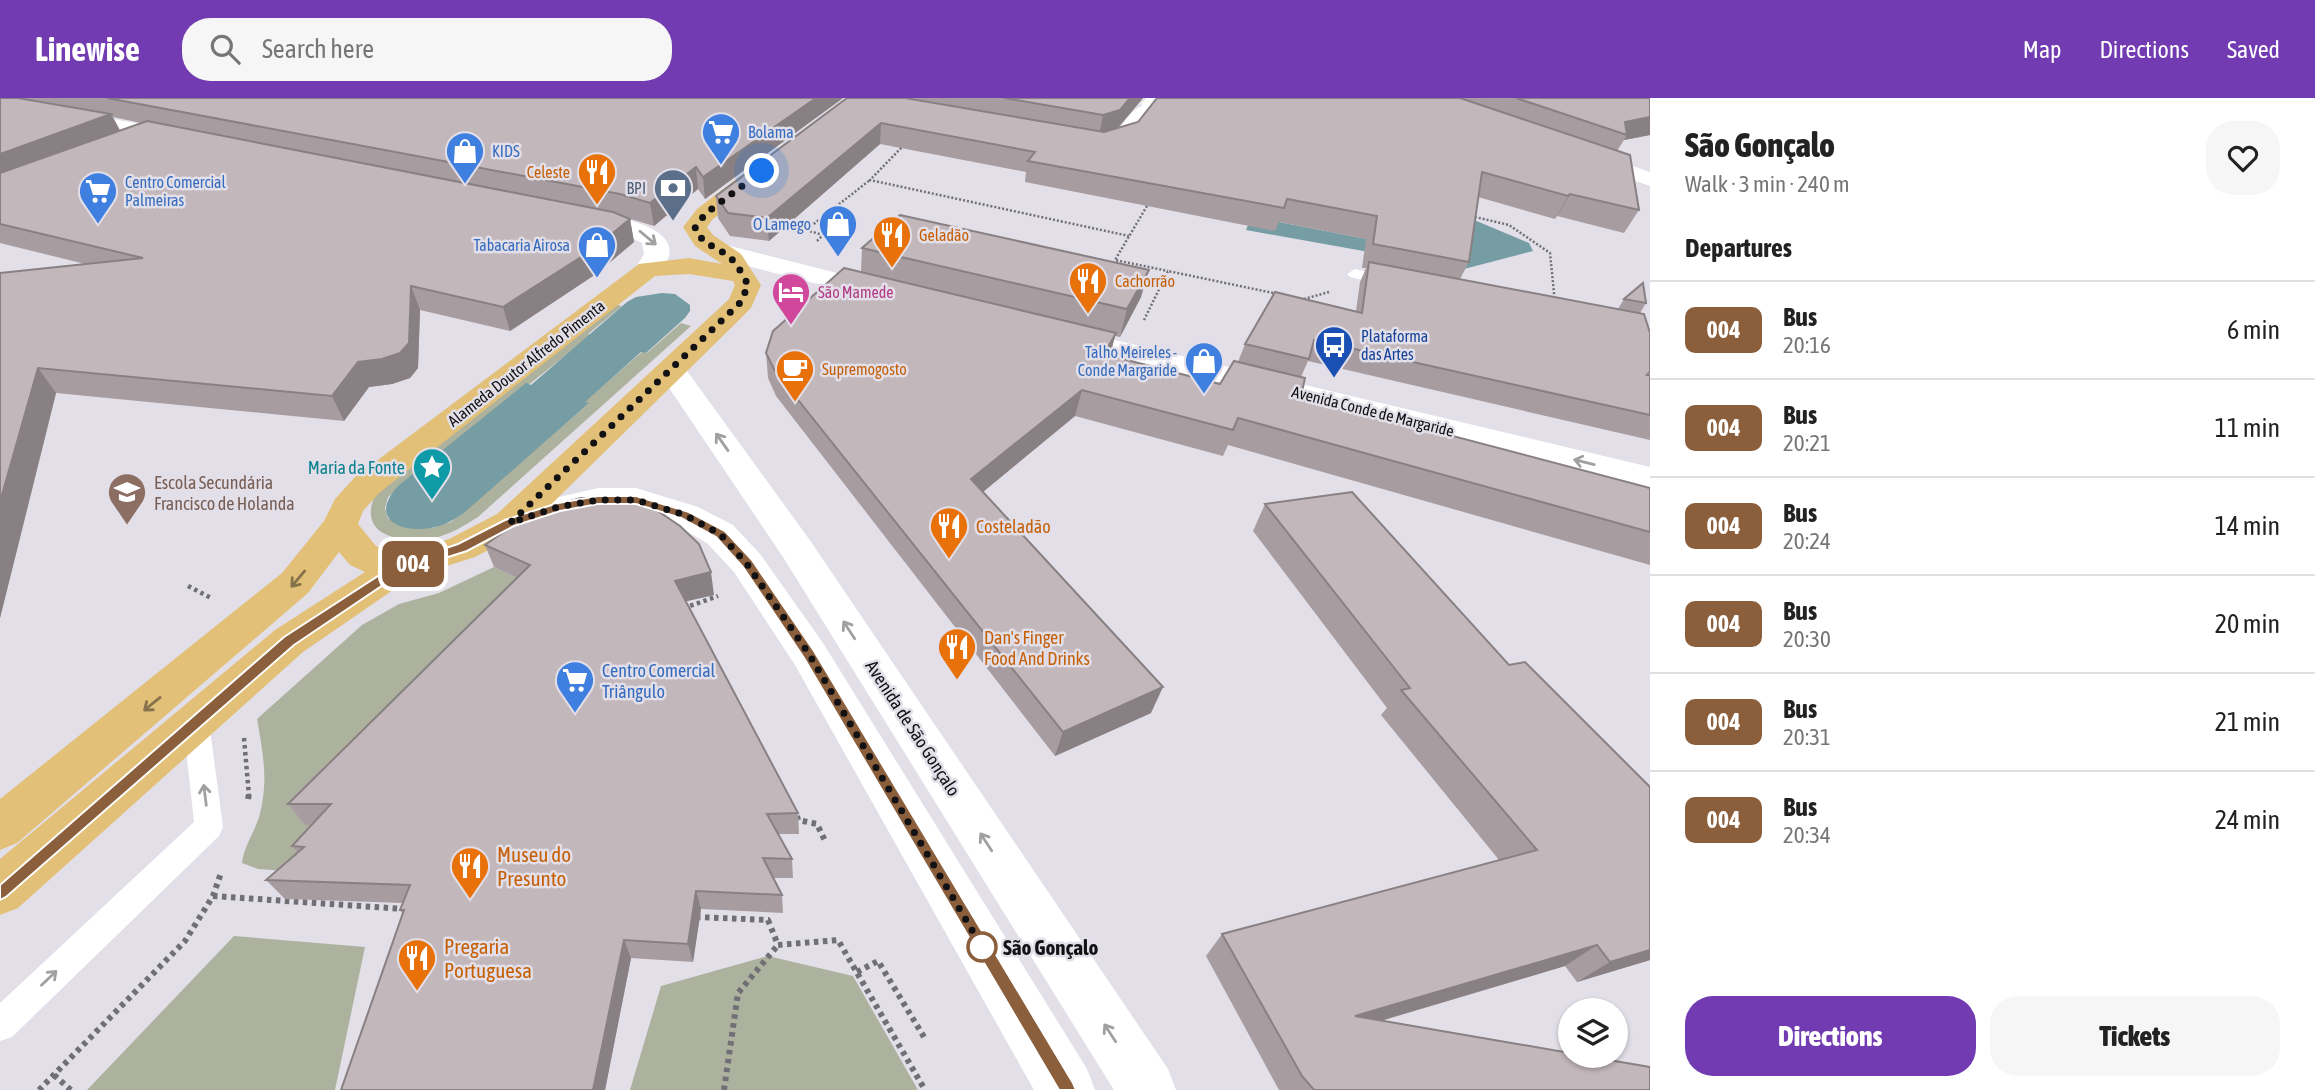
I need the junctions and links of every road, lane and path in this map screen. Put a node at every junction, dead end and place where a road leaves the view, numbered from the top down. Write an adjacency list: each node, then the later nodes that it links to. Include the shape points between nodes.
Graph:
1 (1150, 104): 5 (street, via 1124,137 1100,144)
2 (2, 107): 3 (street)
3 (157, 133): 6 (street); 8 (street)
4 (911, 138): 11 (path)
5 (1072, 139)
6 (196, 140)
7 (1558, 146): 10 (street)
8 (118, 147)
9 (773, 163): 17 (main road, via 705,214 695,228 699,238)
10 (1650, 179)
11 (870, 180): 15 (path); 16 (path, via 806,230 823,235)
12 (1147, 206): 15 (path)
13 (556, 213): 18 (street, one-way to 18, via 649,236 657,245 657,254)
14 (1461, 214): 26 (path, via 1509,225 1550,253)
15 (1129, 236): 19 (path, via 1115,260)
16 (813, 244)
17 (735, 264): 18 (main road); 25 (street, via 811,275); 29 (main road, via 748,285 741,302)
18 (648, 269): 32 (main road, Alameda Doutor Alfredo Pimenta, via 367,485 347,507)
19 (1168, 271): 23 (path); 27 (path)
20 (1355, 274): 21 (lane)
21 (1409, 285)
22 (1339, 288): 24 (path, via 1307,300)
23 (1283, 295)
24 (1295, 297)
25 (906, 298)
26 (1556, 314)
27 (1144, 320)
28 (1027, 328): 30 (street, Avenida Conde de Margaride, one-way to 28)
29 (672, 370): 31 (main road); 57 (street, Avenida de São Gonçalo, one-way to 29, via 796,548)
30 (1650, 478)
31 (510, 523): 33 (main road, via 462,548); 56 (street, via 558,507 636,500 685,515 720,534 747,564 809,654)
32 (340, 525): 33 (main road, via 371,563); 40 (main road, Alameda Doutor Alfredo Pimenta, one-way to 40, via 295,583)
33 (399, 568): 36 (main road, via 289,641)
34 (718, 585): 35 (path, via 722,595 687,607)
35 (693, 619)
36 (196, 722): 43 (main road); 49 (lane, one-way to 36, via 209,827)
37 (243, 730): 38 (path, via 250,792)
38 (245, 805)
39 (792, 808): 41 (path, via 798,820 817,824)
40 (0, 828)
41 (826, 842)
42 (222, 870): 44 (path)
43 (0, 891)
44 (213, 896): 45 (path); 51 (path, via 185,941)
45 (408, 909)
46 (685, 916): 47 (path, via 768,920)
47 (778, 945): 48 (path, via 838,940); 54 (path, via 738,993)
48 (857, 972): 50 (path, via 878,961); 55 (path)
49 (0, 1025)
50 (924, 1037)
51 (54, 1075): 52 (path); 53 (path)
52 (39, 1090)
53 (71, 1090)
54 (724, 1090)
55 (925, 1090)
56 (1066, 1090)
57 (1147, 1090)

